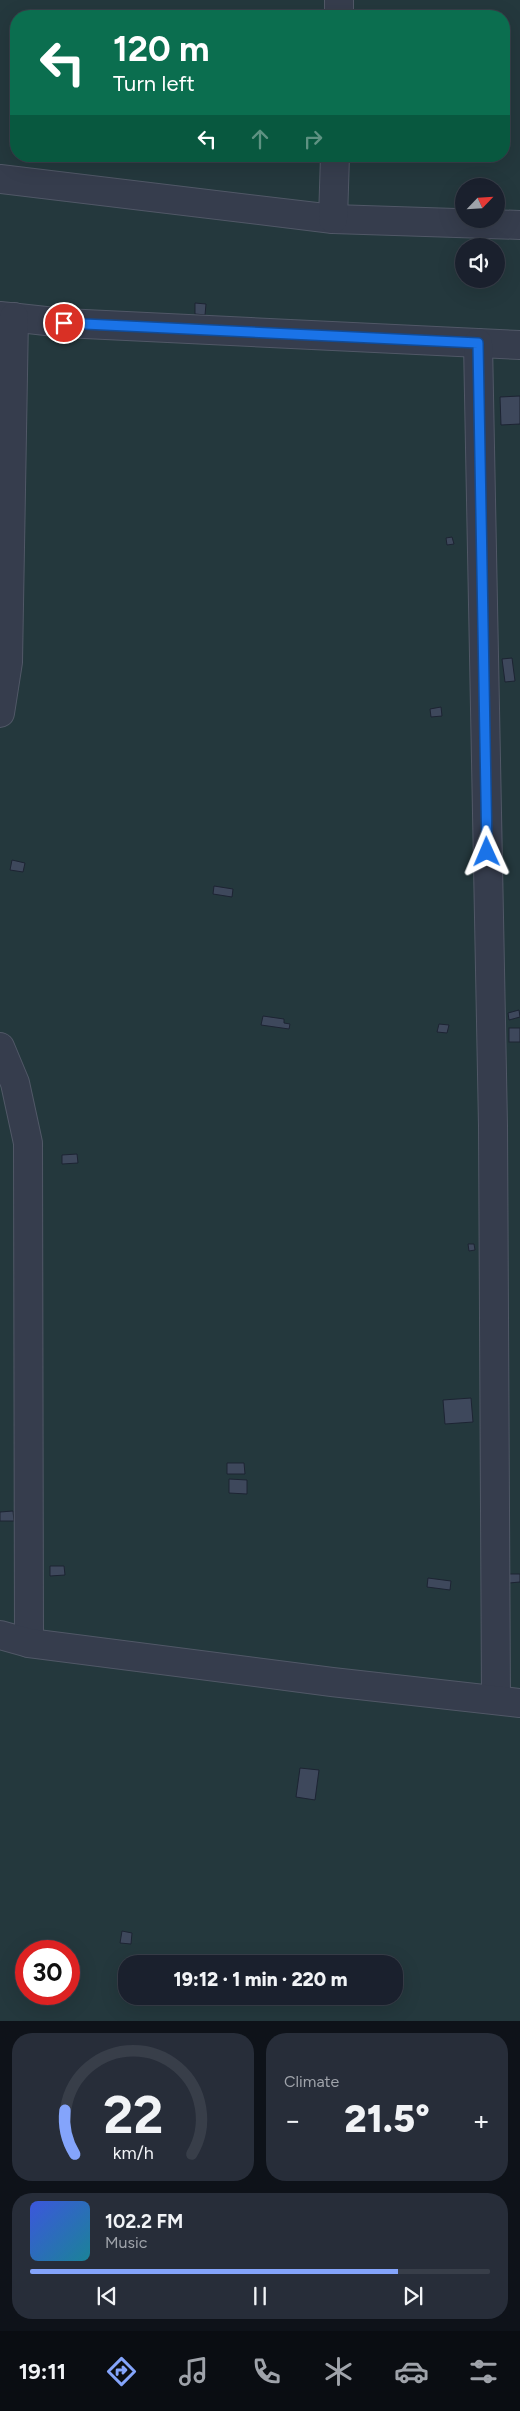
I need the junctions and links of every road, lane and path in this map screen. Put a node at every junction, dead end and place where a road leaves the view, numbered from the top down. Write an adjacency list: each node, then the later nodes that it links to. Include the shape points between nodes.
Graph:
1 (335, 162): 3 (street)
2 (0, 179): 3 (street)
3 (333, 219): 4 (street)
4 (520, 225)
5 (7, 316): 6 (street, via 64,323); 8 (street, via 8,662)
6 (478, 343): 7 (street); 12 (street)
7 (520, 345)
8 (0, 713)
9 (0, 1047): 11 (street, via 15,1083 28,1143)
10 (0, 1635): 11 (street)
11 (29, 1643): 12 (street)
12 (508, 1701)

